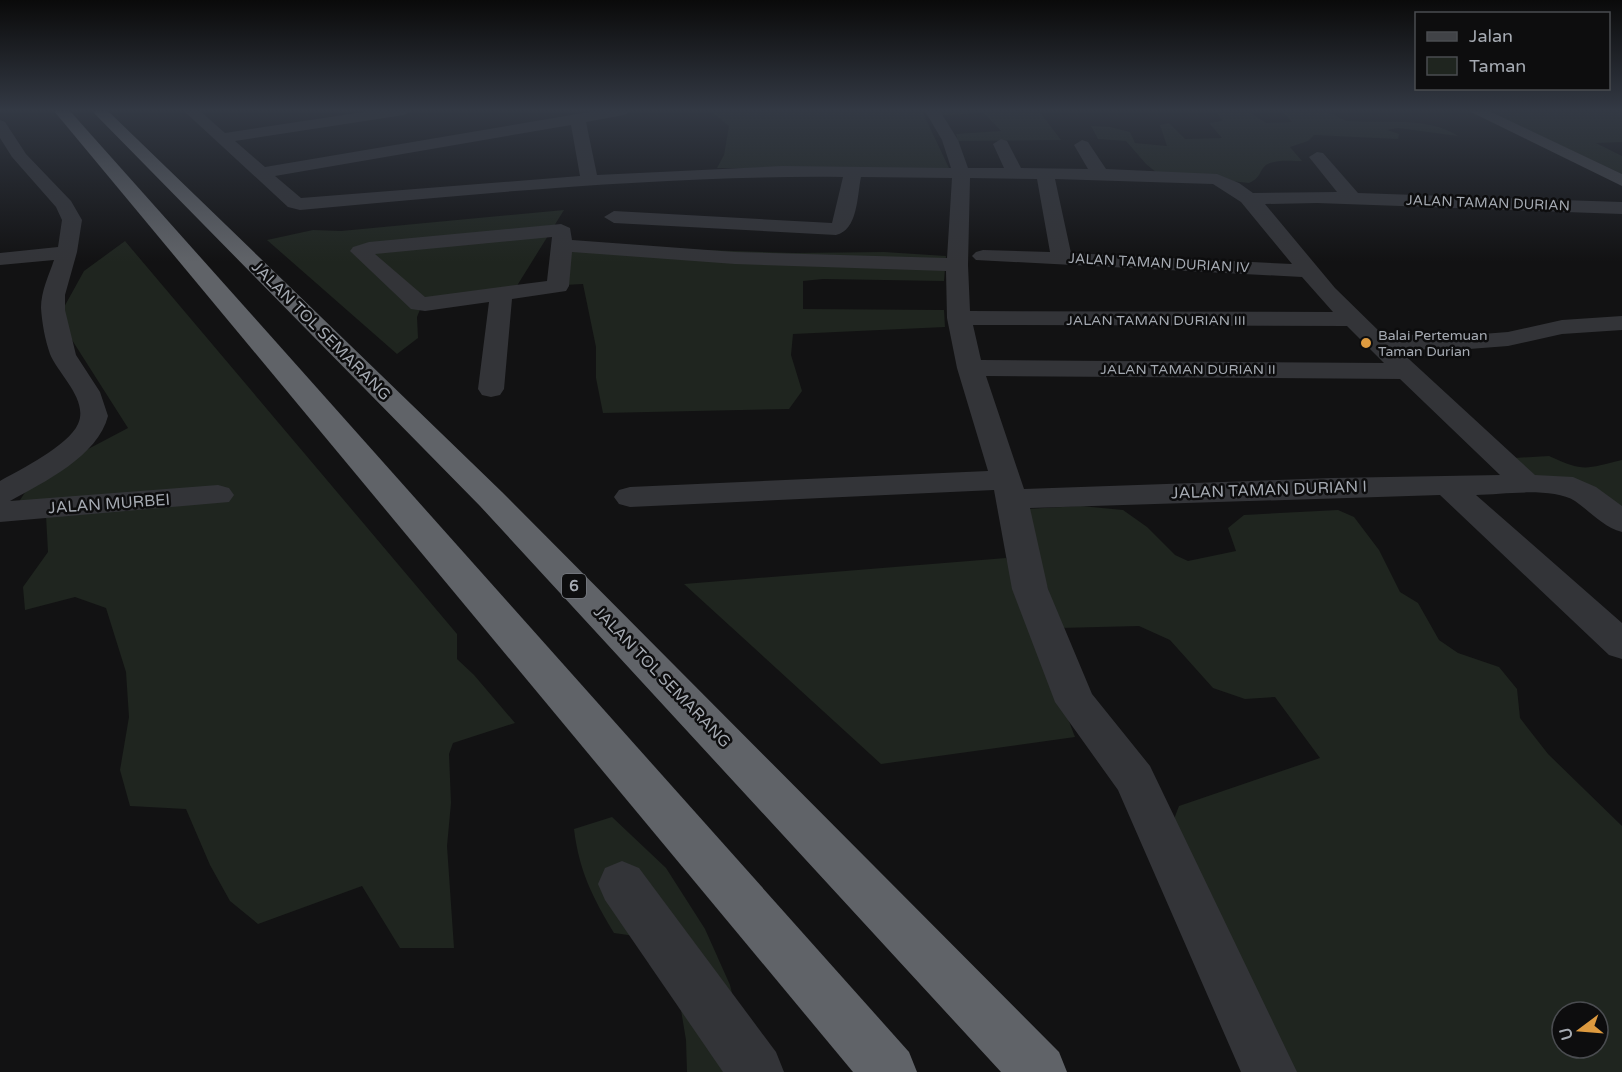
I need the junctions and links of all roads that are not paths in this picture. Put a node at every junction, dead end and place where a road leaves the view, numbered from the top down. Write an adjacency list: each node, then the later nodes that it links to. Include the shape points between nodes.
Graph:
1 (11, 161): 27 (street, via 63,206 72,220)
2 (104, 161): 52 (highway)
3 (150, 161): 53 (highway, JALAN TOL SEMARANG / 6, via 491,499)
4 (249, 161): 13 (street)
5 (330, 161): 13 (street)
6 (586, 161): 19 (street)
7 (957, 161): 15 (street)
8 (1009, 161): 16 (street)
9 (1092, 161): 18 (street)
10 (1320, 161): 22 (street)
11 (1580, 161): 20 (main road)
12 (852, 171): 14 (street); 15 (street); 25 (street, via 840,228)
13 (261, 172): 19 (street, via 295,203 307,204)
14 (753, 172): 19 (street); 25 (street)
15 (961, 172): 16 (street); 31 (street)
16 (1015, 173): 17 (street)
17 (1045, 174): 18 (street); 30 (street, JALAN TAMAN DURIAN IV)
18 (1100, 174): 21 (street, via 1217,179)
19 (589, 180)
20 (1622, 181)
21 (1251, 199): 22 (street, JALAN TAMAN DURIAN); 32 (street)
22 (1353, 199): 23 (street, JALAN TAMAN DURIAN)
23 (1622, 208)
24 (614, 217): 25 (street)
25 (732, 224)
26 (562, 245): 31 (street, via 773,260); 33 (street, via 558,286); 33 (street, via 561,230 360,251 421,304)
27 (67, 252): 29 (street); 44 (street, via 53,309 63,353 94,417 91,427 59,458)
28 (983, 256): 30 (street)
29 (0, 259)
30 (1062, 259): 32 (street, JALAN TAMAN DURIAN IV)
31 (957, 265): 34 (street)
32 (1306, 271): 35 (street)
33 (501, 294): 40 (street)
34 (958, 318): 35 (street, JALAN TAMAN DURIAN III); 38 (street)
35 (1353, 318): 37 (street)
36 (1622, 323): 37 (street, via 1456,343)
37 (1378, 341): 39 (street)
38 (970, 368): 39 (street, JALAN TAMAN DURIAN II); 43 (street)
39 (1406, 371): 41 (street)
40 (491, 389)
41 (1526, 483): 42 (street, JALAN TAMAN DURIAN I); 48 (street, JALAN TAMAN DURIAN I, via 1569,486)
42 (1447, 485): 43 (street, JALAN TAMAN DURIAN I); 49 (street)
43 (1009, 489): 46 (street, JALAN TAMAN DURIAN I); 54 (street, via 1030,589 1076,702 1135,779)
44 (0, 494)
45 (218, 495): 47 (street, JALAN MURBEI)
46 (630, 496)
47 (0, 512)
48 (1622, 522)
49 (1622, 645)
50 (621, 884): 51 (street)
51 (756, 1072)
52 (890, 1072)
53 (1039, 1072)
54 (1269, 1072)

